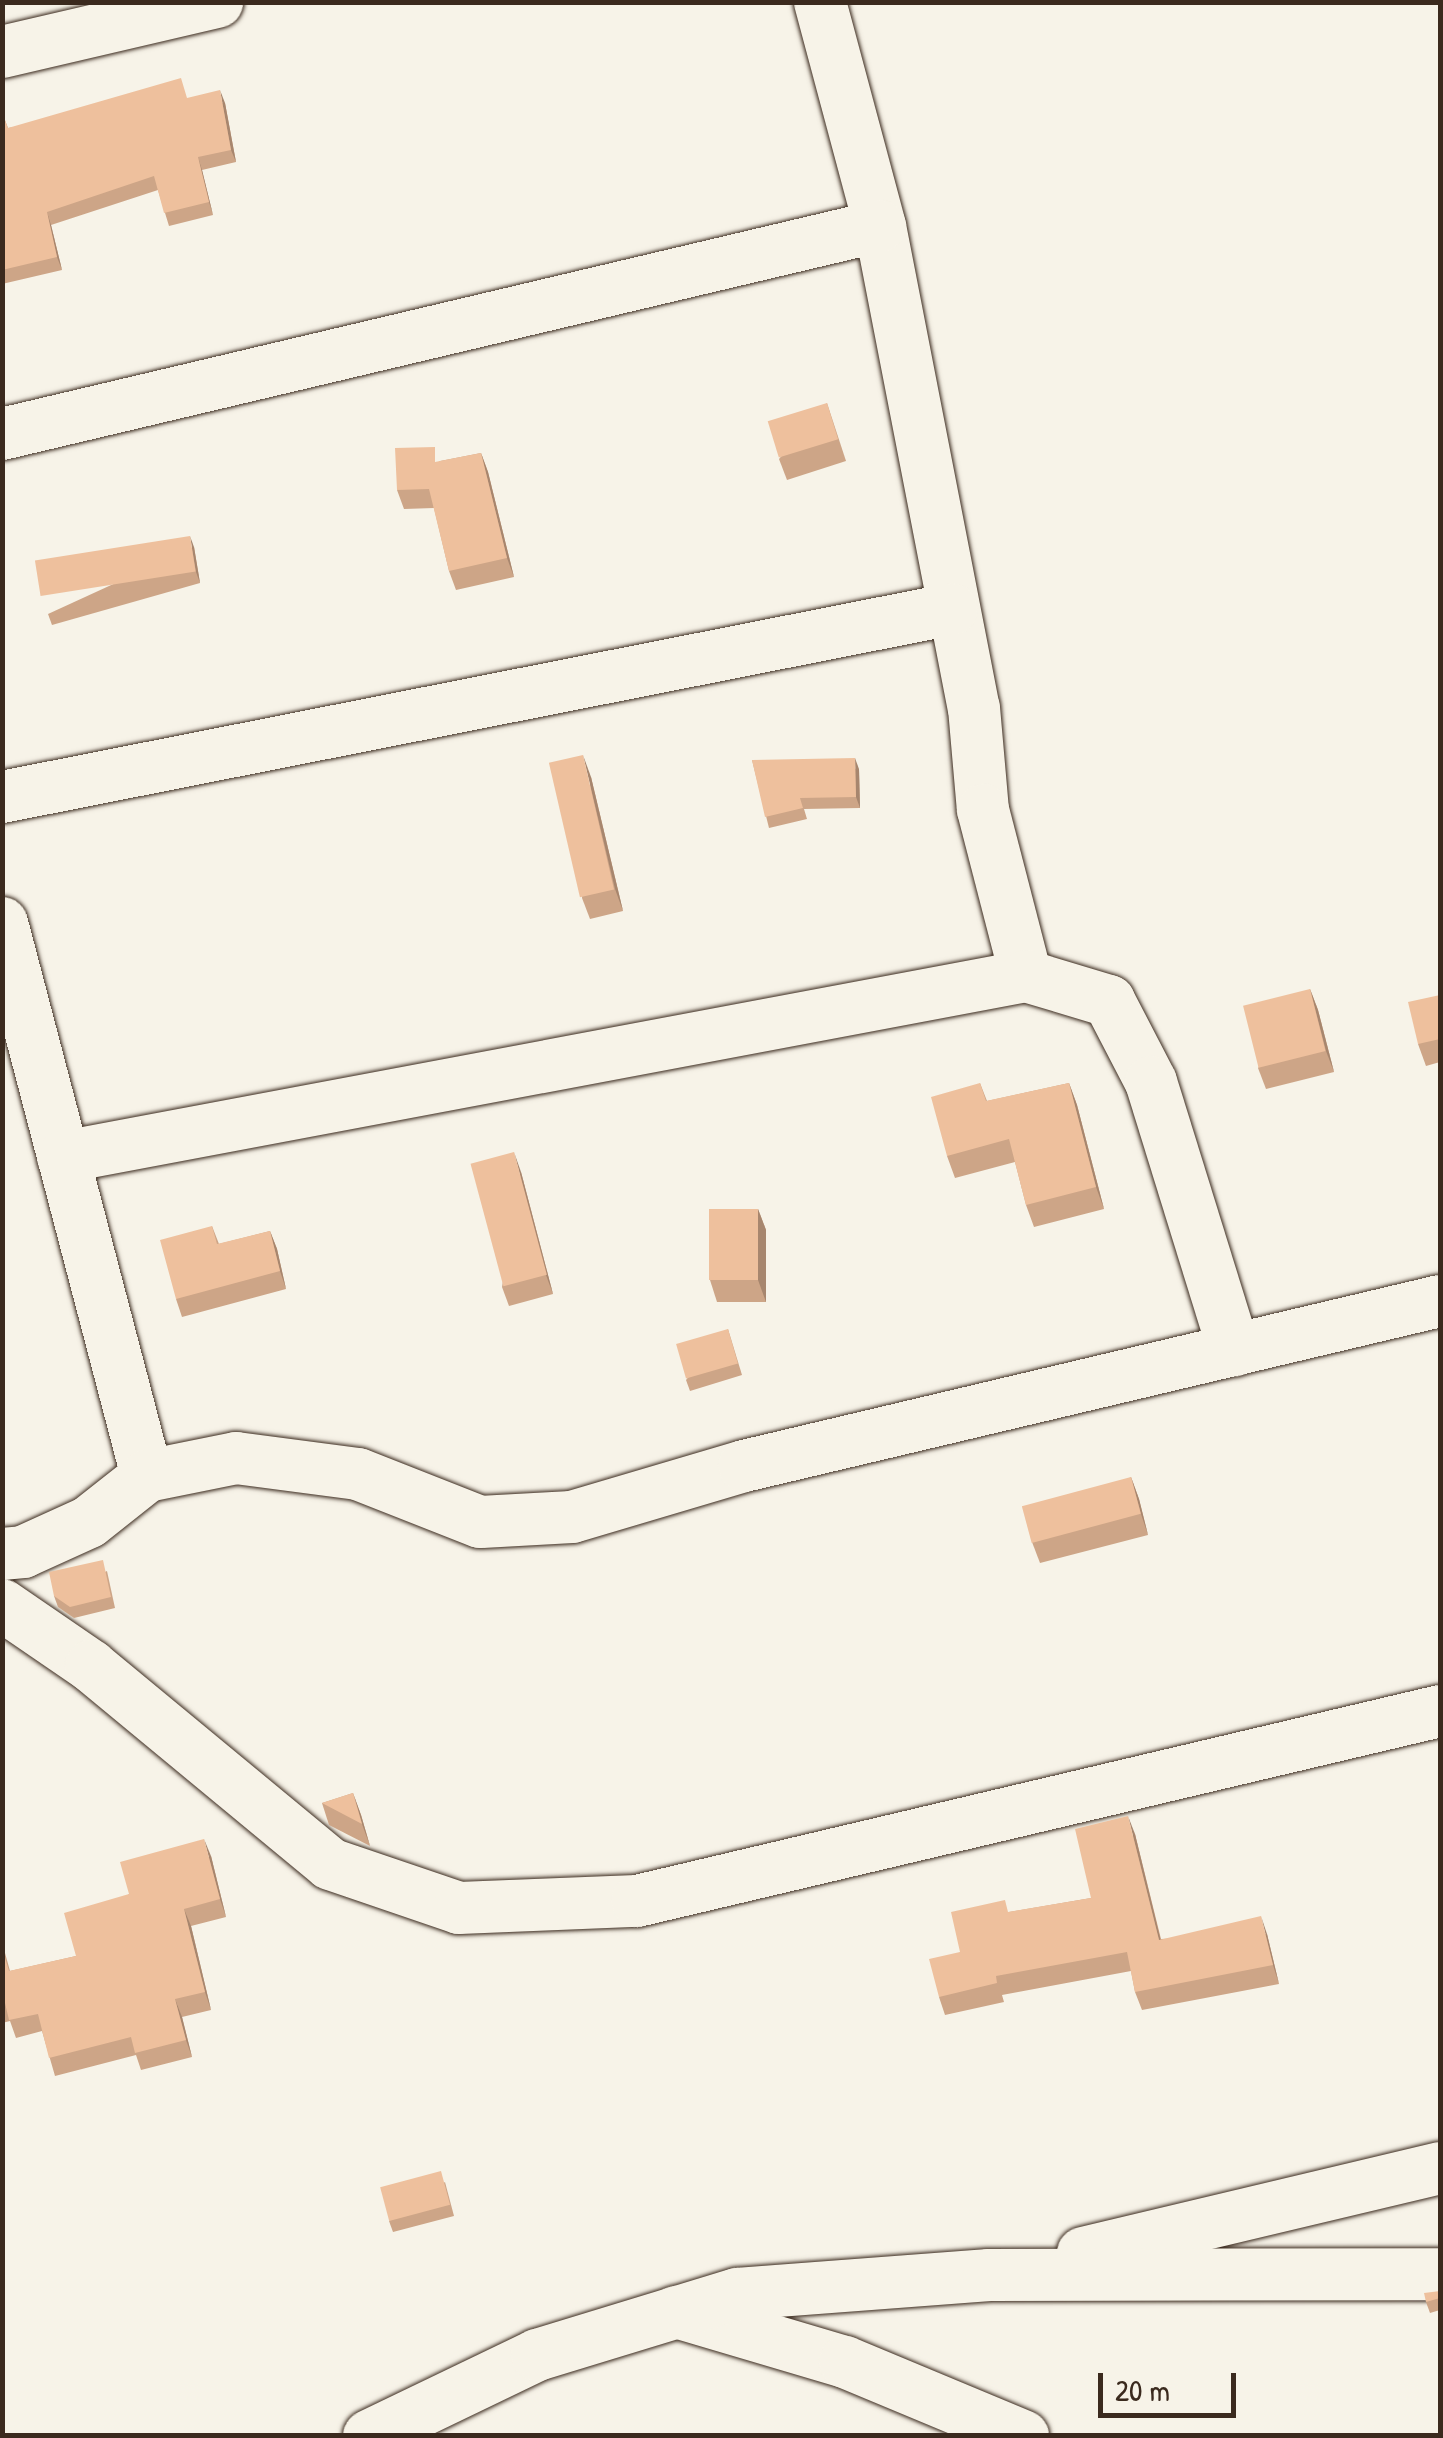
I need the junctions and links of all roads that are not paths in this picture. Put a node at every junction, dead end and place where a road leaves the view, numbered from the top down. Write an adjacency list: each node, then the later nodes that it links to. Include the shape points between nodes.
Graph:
1 (217, 2): 3 (street)
2 (820, 2): 4 (street)
3 (2, 52)
4 (880, 226): 5 (street); 6 (street)
5 (2, 434)
6 (952, 610): 7 (street); 9 (street, via 974,708 983,810)
7 (2, 797)
8 (2, 924): 10 (street)
9 (1026, 976): 11 (street); 13 (street, via 1109,1000 1151,1082)
10 (24, 1092): 11 (street)
11 (63, 1157): 14 (street)
12 (1440, 1301): 13 (street)
13 (1234, 1350): 14 (street, via 744,1466 572,1517 480,1522 358,1474 236,1458)
14 (147, 1476): 15 (street, via 89,1522 23,1552)
15 (2, 1554)
16 (2, 1605): 17 (street, via 91,1666 330,1864 459,1908 636,1900)
17 (1440, 1711)
18 (1440, 2168): 20 (street)
19 (1440, 2274): 20 (street)
20 (989, 2275): 21 (street, via 737,2294)
21 (676, 2312): 22 (street, via 537,2355); 23 (street, via 844,2362)
22 (369, 2436)
23 (1023, 2436)

